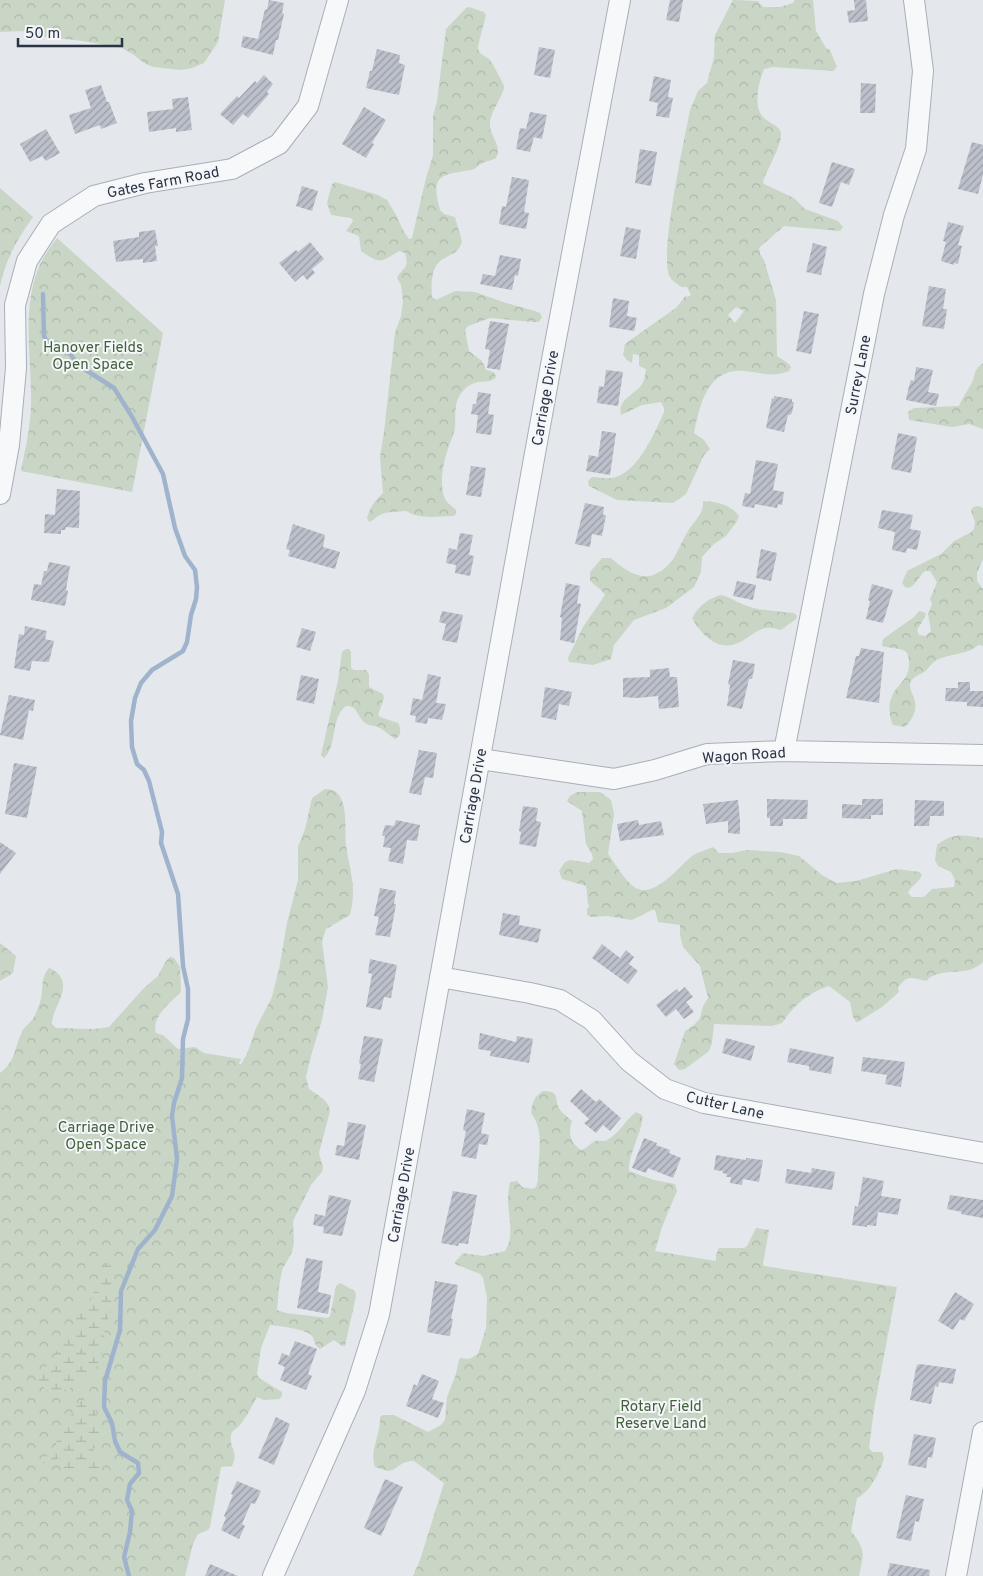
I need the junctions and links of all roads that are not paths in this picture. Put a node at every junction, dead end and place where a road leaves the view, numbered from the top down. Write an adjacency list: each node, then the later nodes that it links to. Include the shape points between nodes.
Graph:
1 (338, 0): 4 (street, Gates Farm Road, via 308,106 279,144 232,168 145,183 94,196 51,224 27,262 15,305 16,368 9,445)
2 (620, 0): 7 (street, Carriage Drive)
3 (914, 0): 5 (street, Surrey Lane, via 923,71 916,149 894,215 874,294)
4 (0, 494)
5 (784, 751): 6 (street, Wagon Road); 7 (street, Wagon Road, via 706,754 614,779)
6 (983, 755)
7 (480, 759): 8 (street, Carriage Drive)
8 (440, 977): 9 (street, Cutter Lane, via 560,1000 592,1020 629,1062 665,1089 704,1103); 11 (street, Carriage Drive, via 379,1316 355,1391)
9 (983, 1153)
10 (983, 1432): 12 (street)
11 (273, 1576)
12 (956, 1576)

